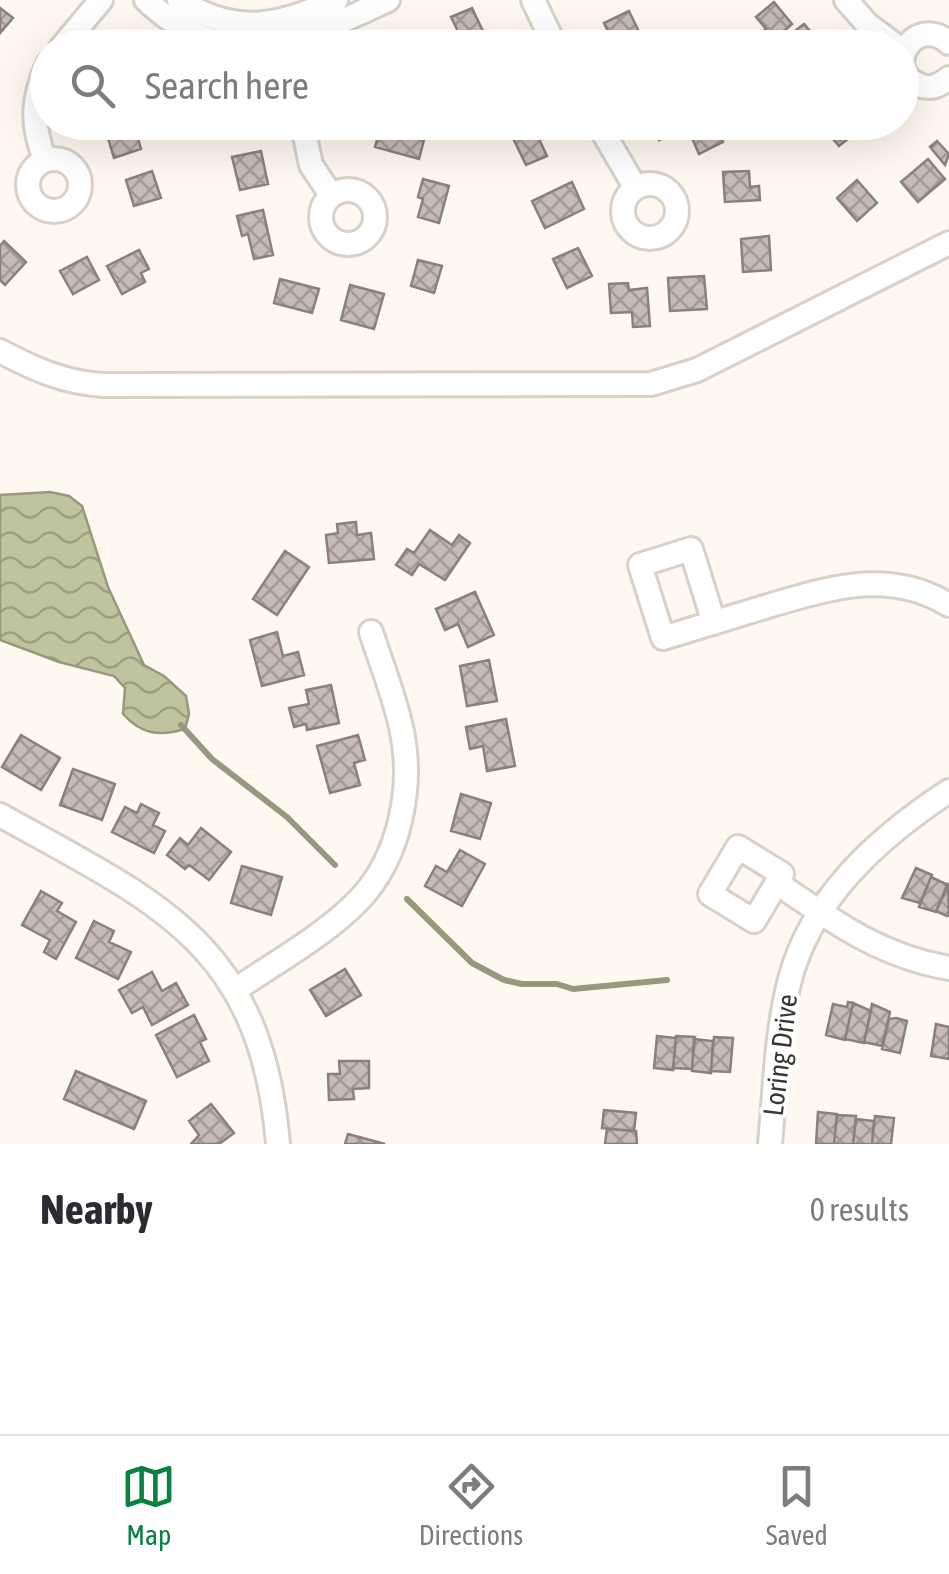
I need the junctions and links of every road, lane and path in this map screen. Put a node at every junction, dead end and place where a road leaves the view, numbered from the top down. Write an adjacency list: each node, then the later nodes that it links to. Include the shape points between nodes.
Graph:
1 (101, 0): 8 (street)
2 (146, 0): 9 (street)
3 (178, 0): 10 (street)
4 (336, 0): 11 (street)
5 (388, 0): 12 (street)
6 (533, 0): 13 (street)
7 (846, 0): 14 (street)
8 (76, 30)
9 (191, 30)
10 (257, 30)
11 (293, 30)
12 (318, 30)
13 (547, 30)
14 (875, 30)
15 (919, 36): 16 (street)
16 (949, 43)
17 (949, 78): 18 (street, via 939,86)
18 (919, 85)
19 (39, 140): 22 (street)
20 (306, 140): 24 (street)
21 (607, 140): 23 (street)
22 (45, 160)
23 (635, 187)
24 (331, 196)
25 (949, 243): 26 (street, via 697,370 651,384 78,384)
26 (0, 351)
27 (949, 605): 28 (street, via 888,582 858,583)
28 (714, 623)
29 (371, 632): 35 (street, via 406,762 392,847 361,898)
30 (949, 791): 33 (street, Loring Drive, via 868,851)
31 (0, 814): 35 (street, via 144,896 197,941)
32 (777, 883): 33 (street)
33 (820, 912): 34 (street, via 886,951); 37 (street, Loring Drive, via 790,979)
34 (949, 968)
35 (235, 990): 36 (street, via 267,1064)
36 (278, 1144)
37 (770, 1144)

